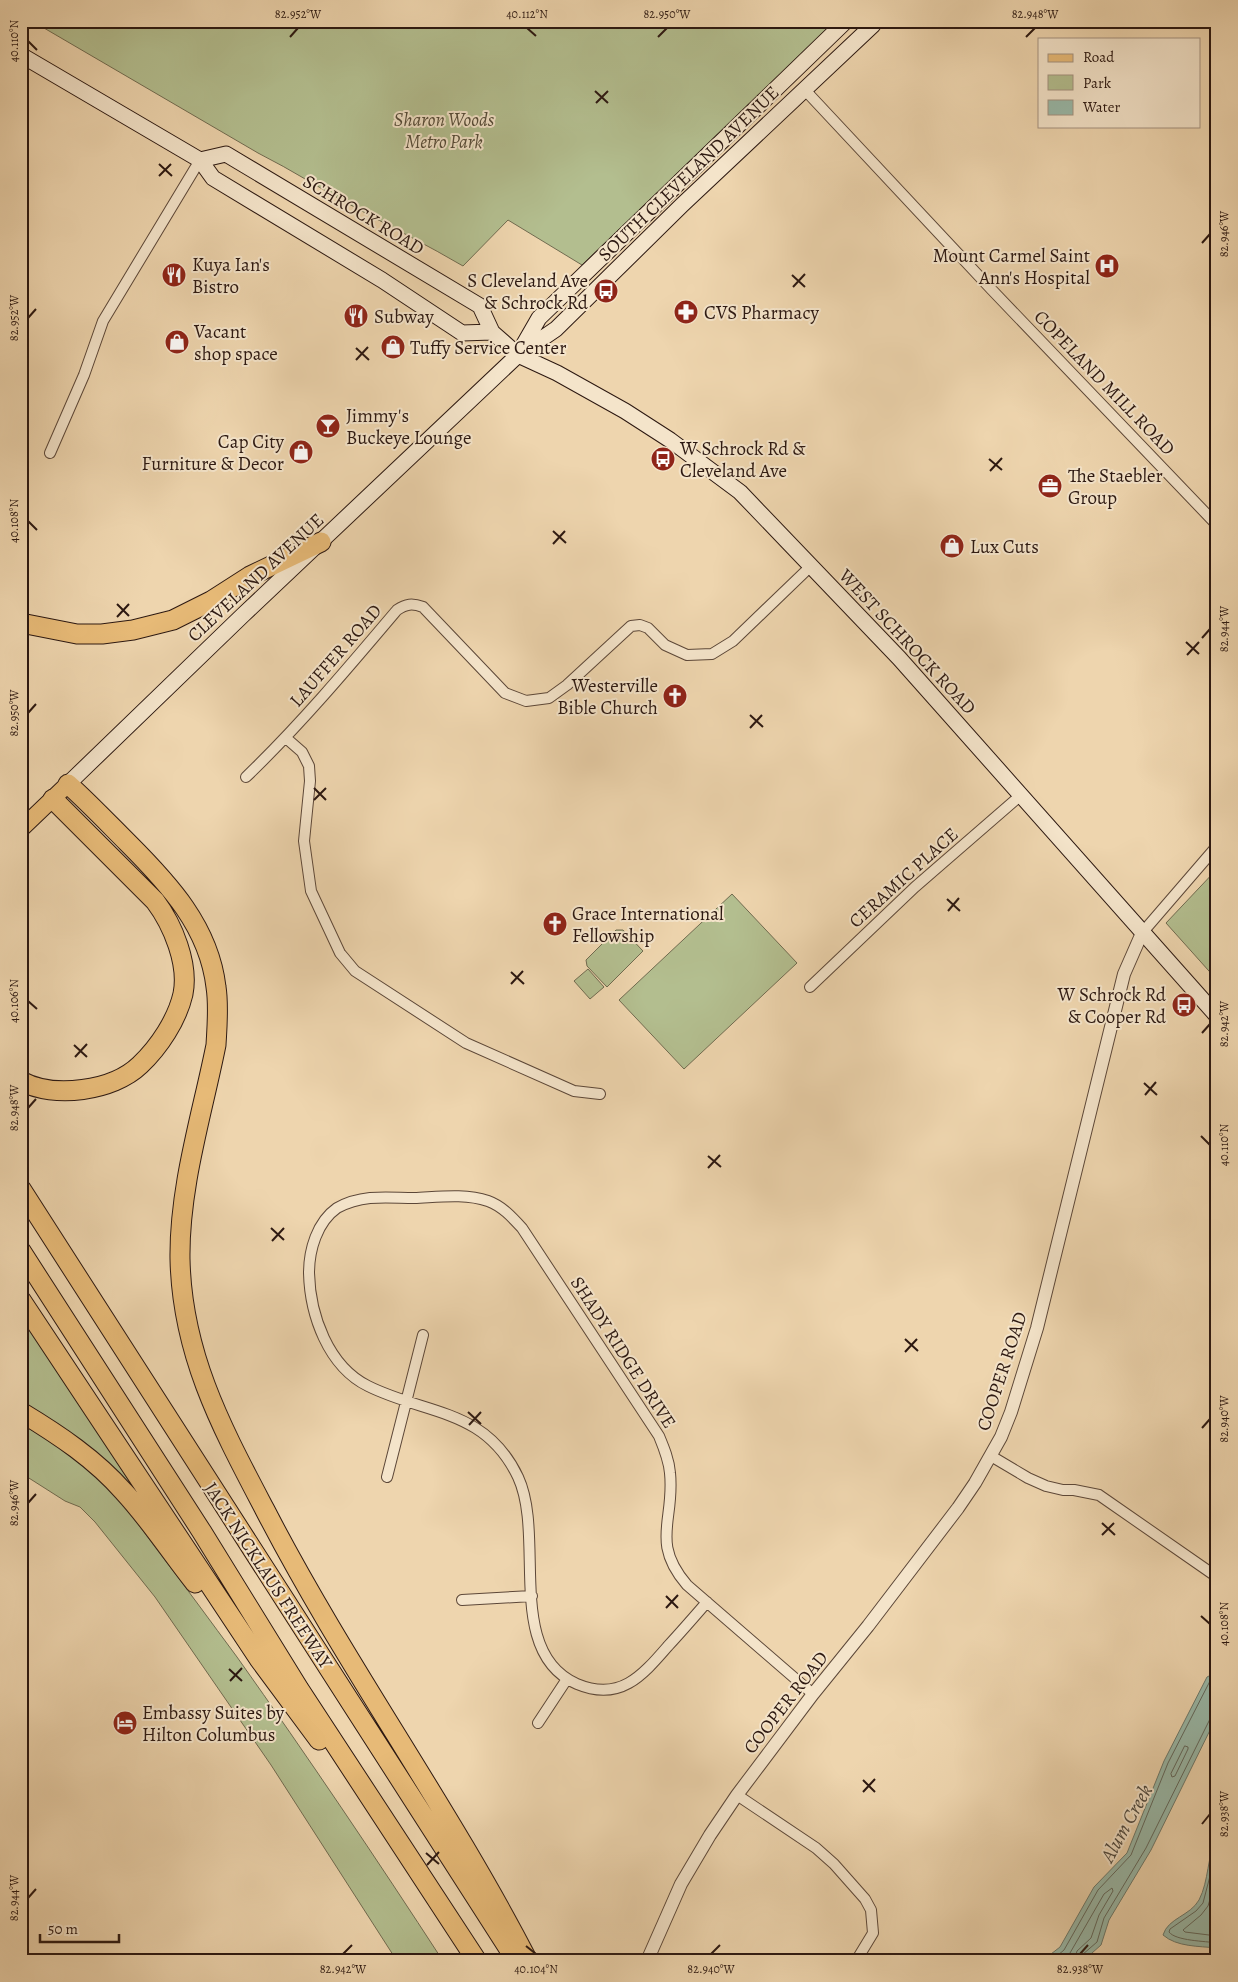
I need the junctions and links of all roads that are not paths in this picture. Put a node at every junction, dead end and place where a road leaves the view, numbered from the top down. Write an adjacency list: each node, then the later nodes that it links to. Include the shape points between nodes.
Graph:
1 (846, 21): 7 (main road, SOUTH CLEVELAND AVENUE, via 539,318)
2 (874, 21): 4 (main road, SOUTH CLEVELAND AVENUE)
3 (21, 55): 5 (main road)
4 (804, 89): 7 (main road, SOUTH CLEVELAND AVENUE, via 556,329); 9 (street, COPELAND MILL ROAD)
5 (200, 160): 6 (main road, via 213,178 462,332); 6 (main road, SCHROCK ROAD, via 226,154 480,306); 8 (street, via 103,321)
6 (492, 332): 7 (main road, SCHROCK ROAD)
7 (518, 355): 10 (main road, CLEVELAND AVENUE); 11 (main road, WEST SCHROCK ROAD, via 565,377 670,440 740,492)
8 (50, 453)
9 (1217, 525)
10 (321, 542): 12 (highway, via 250,576 173,620 102,634 77,634); 15 (main road, CLEVELAND AVENUE)
11 (812, 565): 13 (street, LAUFFER ROAD, via 733,641 712,654 687,655 665,646 648,628 631,626 549,698 526,701 505,694 423,607 405,605 397,610); 16 (main road, WEST SCHROCK ROAD)
12 (21, 623)
13 (286, 738): 14 (street, LAUFFER ROAD); 24 (street, via 302,752 309,766 304,841 311,891 340,953 355,971 466,1043 574,1091)
14 (246, 778)
15 (68, 784): 17 (main road, CLEVELAND AVENUE); 45 (highway, via 159,874 181,901 196,925 213,969 218,1017 216,1045 182,1210 180,1259 184,1310 195,1361 210,1401 315,1603 433,1794)
16 (1021, 795): 20 (main road, WEST SCHROCK ROAD); 21 (street, CERAMIC PLACE, via 915,887)
17 (53, 799): 18 (main road, CLEVELAND AVENUE); 23 (highway, via 156,901 168,917 180,952 183,993 159,1042 139,1066 122,1076 98,1086 76,1090 51,1091)
18 (21, 829)
19 (1217, 846): 20 (street, COOPER ROAD)
20 (1142, 933): 22 (main road, WEST SCHROCK ROAD); 31 (street, COOPER ROAD, via 1124,974 1028,1360 1011,1412)
21 (810, 987)
22 (1217, 1016)
23 (21, 1081)
24 (600, 1094)
25 (21, 1189): 44 (highway, JACK NICKLAUS FREEWAY)
26 (21, 1251): 42 (highway, JACK NICKLAUS FREEWAY, via 299,1689)
27 (21, 1300): 37 (highway)
28 (423, 1335): 29 (street)
29 (406, 1402): 32 (street); 34 (street, SHADY RIDGE DRIVE, via 453,1415 470,1424 498,1447 509,1462 525,1495); 36 (street, SHADY RIDGE DRIVE, via 365,1385 339,1362 320,1331 312,1303 309,1274 316,1235 338,1208 369,1198 459,1197 479,1199 498,1206 522,1228 659,1436 670,1475 666,1538 671,1564 687,1585)
30 (21, 1412): 37 (highway, via 92,1460 125,1492 176,1560)
31 (991, 1456): 33 (street, via 1046,1486 1099,1495); 39 (street, COOPER ROAD, via 958,1508)
32 (387, 1477)
33 (1217, 1577)
34 (532, 1596): 35 (street); 38 (street, SHADY RIDGE DRIVE, via 537,1639 542,1651)
35 (462, 1600)
36 (707, 1602): 38 (street, via 643,1675 628,1684 600,1690); 39 (street, SHADY RIDGE DRIVE)
37 (259, 1659): 42 (highway)
38 (567, 1679): 40 (street)
39 (814, 1694): 41 (street, COOPER ROAD)
40 (538, 1723)
41 (737, 1795): 46 (street, COOPER ROAD, via 681,1884); 47 (street, via 816,1848 865,1899 871,1910 873,1933)
42 (431, 1890): 43 (highway, JACK NICKLAUS FREEWAY)
43 (477, 1961)
44 (516, 1961)
45 (528, 1961)
46 (647, 1961)
47 (856, 1961)

